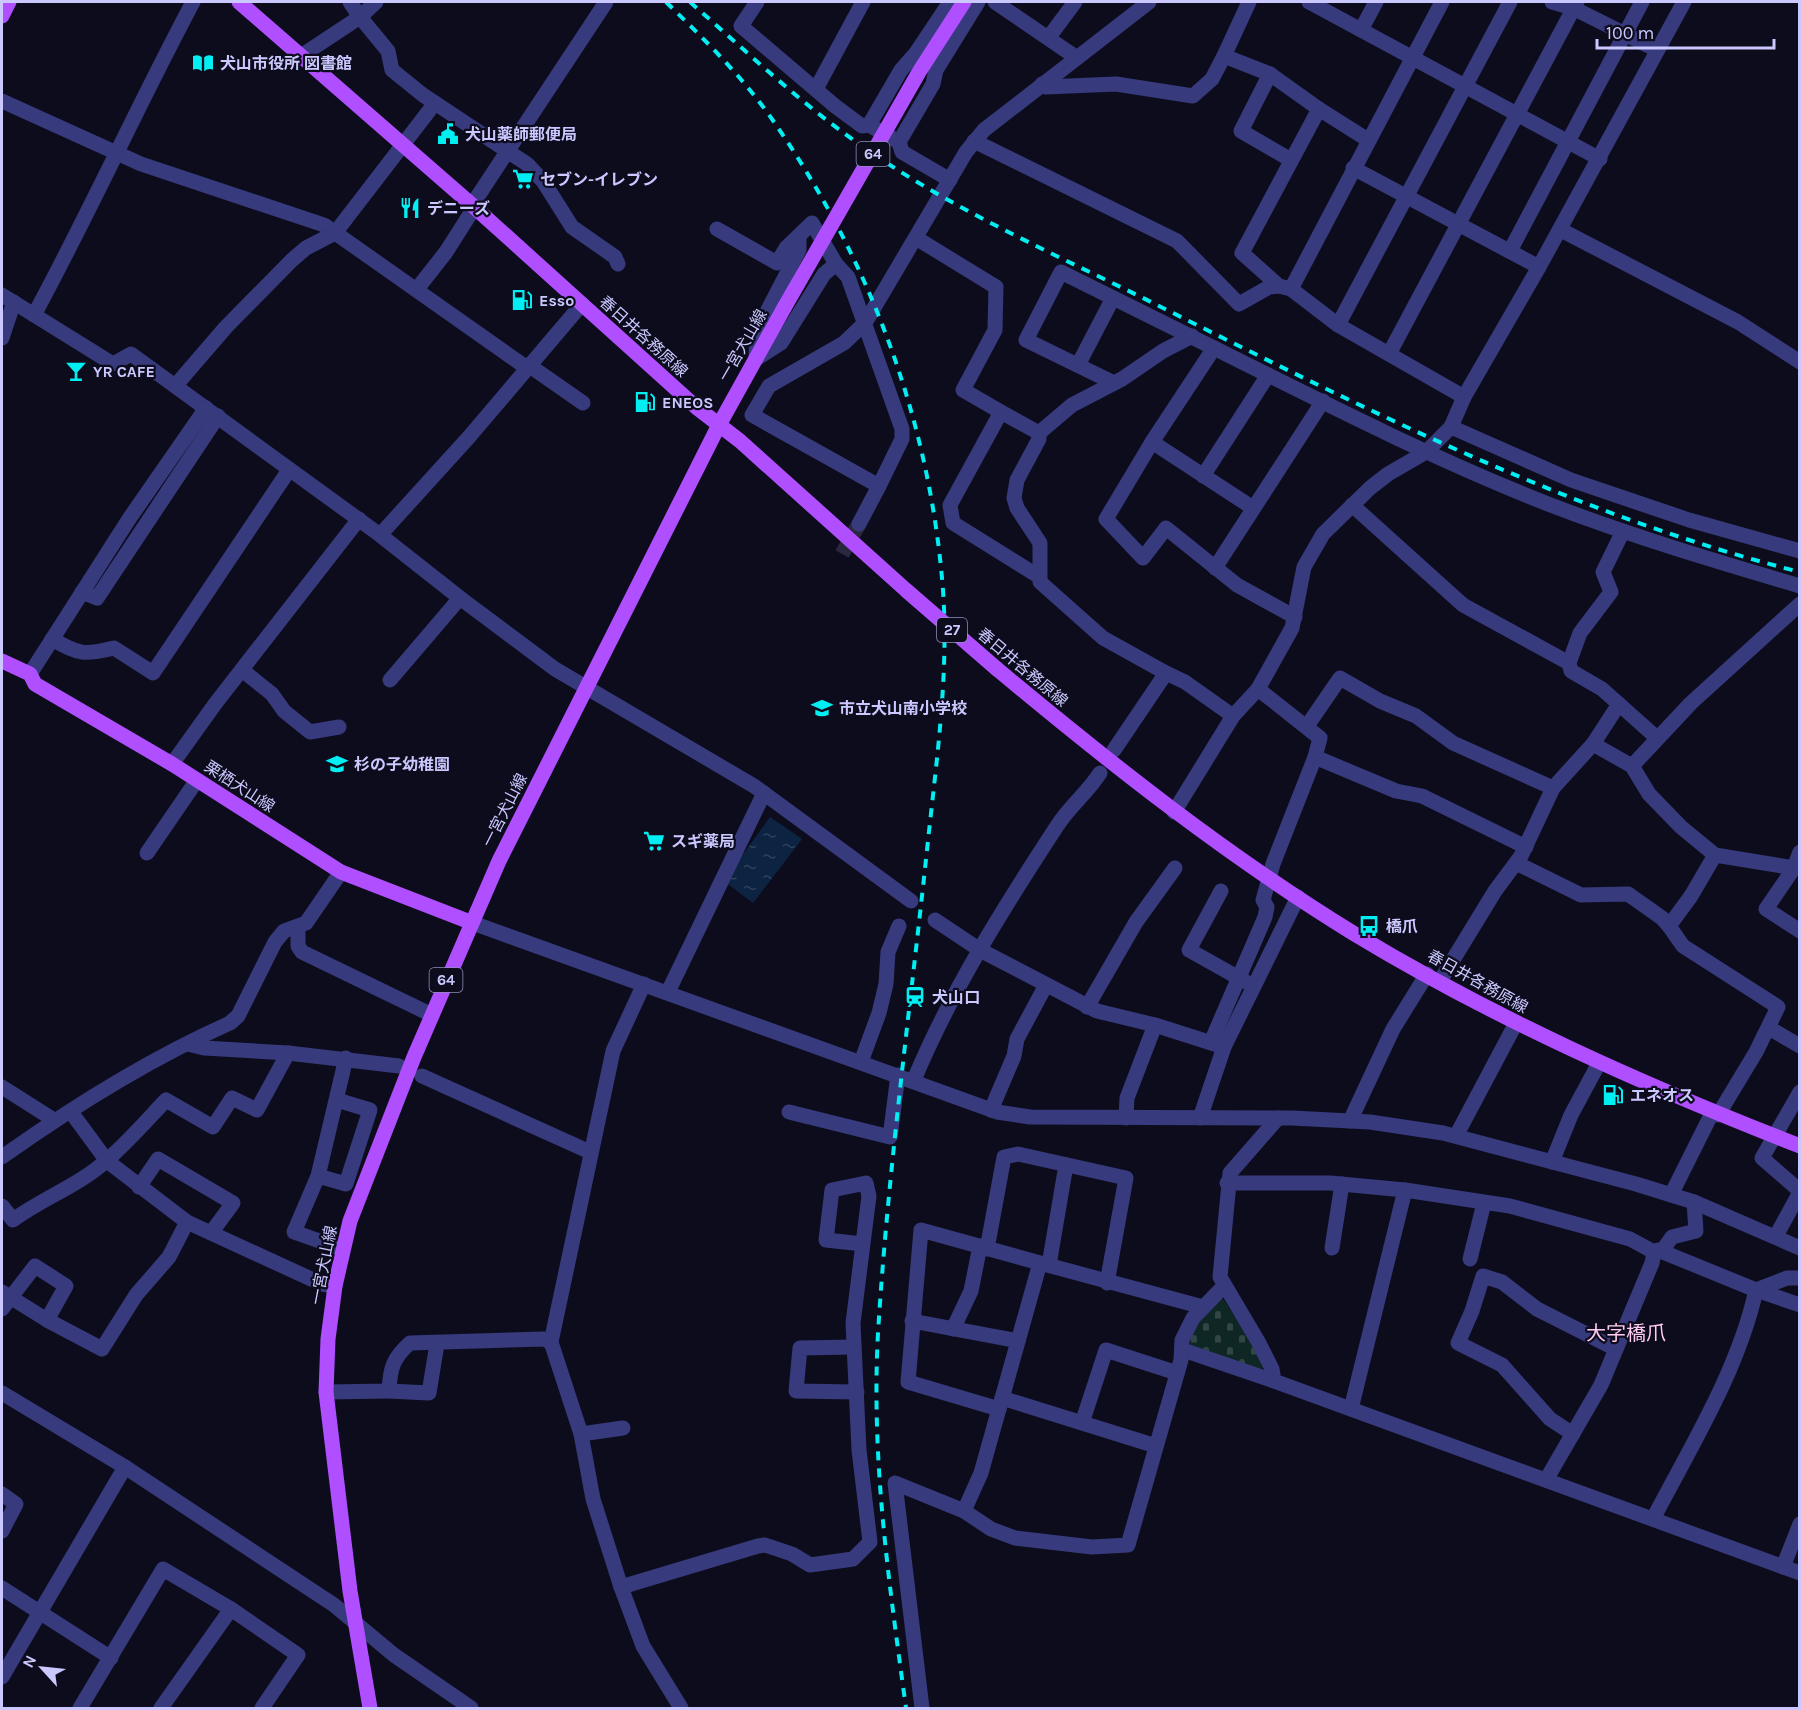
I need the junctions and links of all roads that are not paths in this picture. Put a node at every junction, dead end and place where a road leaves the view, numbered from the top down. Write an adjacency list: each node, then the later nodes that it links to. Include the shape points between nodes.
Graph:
1 (9, 2): 24 (main road)
2 (193, 2): 49 (street)
3 (239, 2): 30 (main road, 春日井各務原線 / 27)
4 (350, 2): 25 (street)
5 (376, 2): 25 (street)
6 (606, 2): 48 (street)
7 (757, 2): 37 (street, via 741,26)
8 (863, 2): 37 (street)
9 (950, 2): 42 (street, via 901,70)
10 (964, 2): 78 (main road, 一宮犬山線 / 64, bridge, via 919,72)
11 (978, 2): 45 (street, via 936,70 933,84)
12 (995, 2): 28 (street)
13 (1075, 2): 28 (street)
14 (1149, 2): 32 (street)
15 (1249, 2): 31 (street)
16 (1310, 2): 26 (street)
17 (1376, 2): 26 (street)
18 (1442, 2): 33 (street)
19 (1510, 2): 36 (street)
20 (1552, 2): 23 (street)
21 (1642, 2): 27 (street)
22 (1684, 2): 29 (street)
23 (1575, 5): 27 (street); 41 (street)
24 (2, 16)
25 (360, 17): 30 (street); 39 (street, via 387,51 392,70)
26 (1361, 30): 33 (street)
27 (1625, 34): 29 (street); 46 (street)
28 (1048, 37): 32 (street)
29 (1658, 51): 50 (street)
30 (301, 56): 47 (main road, 春日井各務原線 / 27)
31 (1224, 56): 34 (street); 35 (street, via 1212,79 1193,96 1116,84)
32 (1077, 58): 35 (street)
33 (1412, 58): 36 (street); 43 (street)
34 (1270, 74): 40 (street); 51 (street, via 1241,131)
35 (1042, 84): 44 (street)
36 (1465, 86): 41 (street); 54 (street)
37 (816, 88): 42 (street, via 862,126)
38 (2, 101): 49 (street)
39 (435, 104): 47 (street); 48 (street)
40 (1319, 109): 43 (street); 51 (street)
41 (1517, 113): 46 (street); 56 (street)
42 (869, 125): 45 (street)
43 (1368, 140): 52 (street)
44 (974, 141): 53 (street); 66 (street, via 1177,241 1239,304 1269,287)
45 (899, 142): 53 (street, via 902,152)
46 (1568, 142): 50 (street); 62 (street)
47 (403, 144): 55 (main road, 春日井各務原線 / 27); 59 (street)
48 (510, 151): 55 (street); 63 (street, via 543,181 572,227 615,257)
49 (118, 153): 59 (street, via 186,181 308,218); 71 (street)
50 (1600, 159): 58 (street)
51 (1291, 160): 66 (street, via 1242,254)
52 (1353, 168): 54 (street); 66 (street)
53 (950, 180): 61 (street)
54 (1407, 195): 56 (street); 73 (street)
55 (473, 207): 67 (street, via 446,252); 70 (main road, 春日井各務原線 / 27)
56 (1458, 223): 62 (street); 77 (street)
57 (717, 229): 60 (street, via 777,263 786,248)
58 (1561, 230): 65 (street); 79 (street, via 1738,322)
59 (334, 233): 67 (street); 84 (street, via 292,260)
60 (799, 238): 64 (street, via 812,223); 78 (street, via 799,250 757,331)
61 (916, 238): 72 (street); 89 (street, via 996,287 995,330 963,390)
62 (1510, 251): 65 (street)
63 (618, 264)
64 (836, 264): 72 (street, via 848,276); 78 (street, via 824,274 781,343)
65 (1539, 267): 85 (street)
66 (1285, 288): 73 (street)
67 (417, 289): 81 (street)
68 (8, 298): 71 (street); 75 (street)
69 (1113, 298): 74 (street); 80 (street); 80 (street, via 1061,272 1026,340)
70 (582, 304): 81 (street); 90 (main road, 春日井各務原線 / 27)
71 (34, 315): 84 (street, via 113,364 131,354)
72 (865, 322): 97 (street, via 902,429 902,439); 97 (street, via 844,343 769,386 752,415)
73 (1338, 325): 77 (street)
74 (1192, 336): 76 (street); 83 (street)
75 (2, 338)
76 (1214, 348): 82 (street); 93 (street)
77 (1389, 354): 85 (street)
78 (756, 359): 90 (main road, 一宮犬山線 / 64)
79 (1800, 362)
80 (1078, 365): 83 (street)
81 (529, 367): 87 (street); 103 (street)
82 (1268, 375): 86 (street); 96 (street)
83 (1114, 383): 92 (street, via 1072,405)
84 (176, 385): 88 (street)
85 (1464, 397): 91 (street)
86 (1323, 401): 94 (street); 99 (street)
87 (583, 403)
88 (212, 412): 95 (street); 111 (street)
89 (1001, 412): 92 (street); 106 (street, via 950,504 952,523)
90 (719, 425): 118 (main road, 一宮犬山線 / 64); 134 (main road, 春日井各務原線 / 27, bridge, via 997,669)
91 (1451, 427): 94 (street); 104 (street, via 1571,480 1689,520)
92 (1039, 433): 106 (street, via 1017,480 1014,498 1040,543)
93 (1152, 442): 96 (street); 105 (street, via 1106,519 1143,558 1166,528)
94 (1426, 452): 98 (street, via 1388,474); 102 (street)
95 (289, 470): 100 (street); 111 (street, via 153,673 114,648 86,655)
96 (1203, 476): 99 (street)
97 (879, 486): 101 (street)
98 (1352, 505): 110 (street, via 1311,551 1299,585); 113 (street, via 1463,605)
99 (1253, 508): 105 (street)
100 (359, 519): 103 (street); 114 (street)
101 (859, 524)
102 (1623, 531): 107 (street); 113 (street, via 1603,572 1611,592 1580,633)
103 (380, 535): 108 (street)
104 (1800, 551)
105 (1215, 568): 110 (street)
106 (1038, 576): 115 (street, via 1103,638)
107 (1800, 586)
108 (459, 598): 117 (street); 118 (street)
109 (1800, 604): 124 (street)
110 (1295, 618): 119 (street)
111 (52, 639): 116 (street)
112 (2, 661): 116 (main road, 栗栖犬山線)
113 (1569, 663): 120 (street, via 1571,671 1602,689)
114 (242, 670): 123 (street, via 310,732); 128 (street)
115 (1166, 673): 121 (street); 126 (street)
116 (30, 674): 128 (main road, 栗栖犬山線, via 35,684)
117 (390, 680)
118 (587, 689): 133 (street); 148 (main road, 一宮犬山線 / 64)
119 (1258, 689): 121 (street); 122 (street)
120 (1618, 704): 124 (street); 125 (street)
121 (1233, 716): 134 (street)
122 (1307, 726): 127 (street, via 1320,738); 132 (street, via 1340,678 1416,716 1453,742)
123 (339, 727)
124 (1657, 738): 129 (street)
125 (1593, 744): 129 (street); 132 (street)
126 (1114, 750)
127 (1315, 757): 135 (street, via 1396,791 1422,796); 143 (street)
128 (172, 764): 131 (main road, 栗栖犬山線)
129 (1632, 766): 138 (street, via 1649,794)
130 (1100, 772): 153 (street, via 1059,823)
131 (197, 780): 137 (street); 142 (main road, 栗栖犬山線)
132 (1554, 788): 135 (street)
133 (764, 793): 146 (street); 159 (street)
134 (1174, 812): 143 (main road, 春日井各務原線 / 27)
135 (1526, 847): 139 (street)
136 (1800, 852): 141 (street)
137 (147, 853)
138 (1715, 855): 141 (street); 150 (street)
139 (1516, 863): 150 (street, via 1581,895 1628,894); 154 (street)
140 (1175, 868): 160 (street, via 1136,922)
141 (1794, 868): 152 (street, via 1766,909)
142 (340, 872): 148 (main road, 栗栖犬山線); 151 (street, via 306,923)
143 (1269, 877): 145 (main road, 春日井各務原線 / 27); 155 (street, via 1263,900 1267,907 1265,917)
144 (1221, 891): 155 (street, via 1188,950)
145 (1298, 897): 154 (main road, 春日井各務原線 / 27); 158 (street)
146 (911, 901)
147 (935, 920): 153 (street)
148 (470, 922): 156 (street); 161 (main road, 一宮犬山線 / 64)
149 (899, 926): 170 (street, via 888,952 879,1013)
150 (1670, 927): 164 (street, via 1683,946 1778,1007)
151 (298, 928): 161 (street, via 302,952); 165 (street, via 284,931 274,942 238,1016)
152 (1800, 931)
153 (980, 950): 157 (street); 175 (street)
154 (1433, 977): 162 (main road, 春日井各務原線 / 27); 187 (street, via 1393,1029)
155 (1239, 979): 158 (street); 166 (street)
156 (644, 984): 159 (street); 191 (street, via 615,1046)
157 (1046, 985): 160 (street); 179 (street, via 1017,1039 1014,1056)
158 (1255, 985): 166 (street)
159 (668, 992): 170 (street)
160 (1087, 1007): 163 (street)
161 (432, 1015): 213 (main road, 一宮犬山線 / 64, via 369,1169)
162 (1516, 1023): 171 (main road, 春日井各務原線 / 27); 188 (street)
163 (1155, 1025): 166 (street); 183 (street, via 1127,1098)
164 (1769, 1028): 167 (street); 182 (street)
165 (188, 1044): 168 (street); 180 (street, via 150,1062)
166 (1218, 1045): 184 (street)
167 (1800, 1046)
168 (288, 1053): 169 (street); 193 (street, via 258,1110 232,1098 213,1127 166,1100)
169 (346, 1058): 172 (street); 178 (street)
170 (861, 1062): 173 (street)
171 (1599, 1063): 182 (main road, 春日井各務原線 / 27); 194 (street)
172 (399, 1066)
173 (898, 1075): 175 (street); 181 (street, via 890,1137)
174 (422, 1076): 191 (street)
175 (914, 1080): 179 (street)
176 (2, 1087): 186 (street)
177 (1800, 1092): 189 (street)
178 (337, 1100): 196 (street); 196 (street, via 370,1110 346,1184)
179 (991, 1110): 183 (street, via 1030,1117)
180 (71, 1112): 186 (street); 193 (street)
181 (789, 1112)
182 (1715, 1114): 189 (main road, 春日井各務原線 / 27); 202 (street)
183 (1126, 1118): 184 (street)
184 (1200, 1118): 185 (street)
185 (1278, 1118): 187 (street); 197 (street, via 1238,1161)
186 (54, 1120): 192 (street)
187 (1350, 1121): 188 (street)
188 (1456, 1136): 194 (street)
189 (1773, 1136): 190 (main road, 春日井各務原線 / 27); 201 (street, via 1762,1158)
190 (1800, 1146)
191 (590, 1152): 229 (street)
192 (2, 1157)
193 (107, 1161): 199 (street); 205 (street, via 13,1220)
194 (1552, 1162): 202 (street)
195 (1066, 1164): 210 (street, via 1018,1154 1004,1157); 216 (street); 218 (street, via 1126,1178)
196 (318, 1176): 213 (street, via 294,1232)
197 (1227, 1183): 198 (street); 220 (street, via 1220,1277)
198 (1341, 1184): 200 (street); 211 (street)
199 (140, 1187): 206 (street); 207 (street, via 158,1159 233,1203)
200 (1405, 1190): 204 (street); 241 (street)
201 (1800, 1192): 208 (street)
202 (1671, 1195): 203 (street)
203 (1694, 1202): 208 (street); 214 (street, via 1696,1231 1672,1238)
204 (1484, 1203): 214 (street, via 1510,1206 1630,1239); 215 (street)
205 (2, 1206)
206 (187, 1222): 207 (street); 225 (street, via 169,1257 136,1295 102,1349)
207 (212, 1233): 219 (street, via 322,1284)
208 (1776, 1236): 212 (street)
209 (863, 1244): 231 (street, via 853,1323)
210 (984, 1247): 216 (street); 226 (street, via 921,1230); 227 (street, via 971,1291)
211 (1332, 1248)
212 (1800, 1248)
213 (342, 1249): 219 (main road, 一宮犬山線 / 64)
214 (1658, 1252): 221 (street); 232 (street)
215 (1470, 1259)
216 (1044, 1264): 218 (street); 228 (street)
217 (1800, 1278): 221 (street, via 1787,1278)
218 (1107, 1283): 224 (street)
219 (335, 1286): 237 (main road, 一宮犬山線 / 64)
220 (1224, 1286): 224 (street); 235 (street, via 1259,1343)
221 (1756, 1290): 223 (street); 251 (street, via 1749,1322 1714,1401)
222 (5, 1300): 225 (street); 225 (street, via 35,1266 66,1287)
223 (1800, 1305)
224 (1203, 1307): 233 (street, via 1192,1318 1182,1340)
225 (47, 1320)
226 (912, 1321): 227 (street); 240 (street, via 908,1382)
227 (953, 1329): 228 (street)
228 (1018, 1341): 240 (street)
229 (551, 1342): 230 (street, via 544,1339); 244 (street)
230 (437, 1344): 236 (street, via 410,1343 396,1355 390,1367); 236 (street, via 429,1393)
231 (854, 1347): 238 (street); 238 (street, via 800,1348 796,1391)
232 (1616, 1349): 245 (street, via 1597,1394); 245 (street, via 1537,1309 1502,1281 1483,1276 1458,1343 1502,1365 1550,1419)
233 (1183, 1350): 234 (street); 235 (street)
234 (1177, 1373): 242 (street, via 1106,1350); 246 (street)
235 (1274, 1381): 241 (street)
236 (389, 1390): 237 (street)
237 (326, 1392): 260 (main road, 一宮犬山線 / 64)
238 (857, 1392): 256 (street, via 859,1450 870,1542 854,1559 810,1565 765,1545)
239 (2, 1393): 247 (street)
240 (1001, 1403): 242 (street); 250 (street, via 981,1473)
241 (1351, 1409): 248 (street)
242 (1082, 1424): 246 (street)
243 (623, 1428): 244 (street)
244 (580, 1434): 256 (street, via 593,1499)
245 (1573, 1434): 248 (street)
246 (1156, 1446): 250 (street, via 1128,1545 1092,1548 1015,1538)
247 (125, 1467): 259 (street); 260 (street)
248 (1546, 1480): 251 (street)
249 (2, 1494): 253 (street, via 16,1504)
250 (964, 1511): 269 (street, via 895,1483)
251 (1653, 1519): 254 (street)
252 (1800, 1524): 254 (street)
253 (2, 1531)
254 (1783, 1567): 255 (street)
255 (1800, 1573)
256 (621, 1587): 268 (street, via 643,1646)
257 (2, 1588): 259 (street)
258 (231, 1609): 261 (street, via 163,1569); 264 (street); 265 (street, via 298,1655)
259 (38, 1612): 261 (street); 262 (street)
260 (357, 1622): 266 (main road, 一宮犬山線 / 64); 267 (street, via 394,1655)
261 (111, 1658): 263 (street)
262 (2, 1677)
263 (80, 1708)
264 (161, 1708)
265 (262, 1708)
266 (370, 1708)
267 (471, 1708)
268 (681, 1708)
269 (922, 1708)

